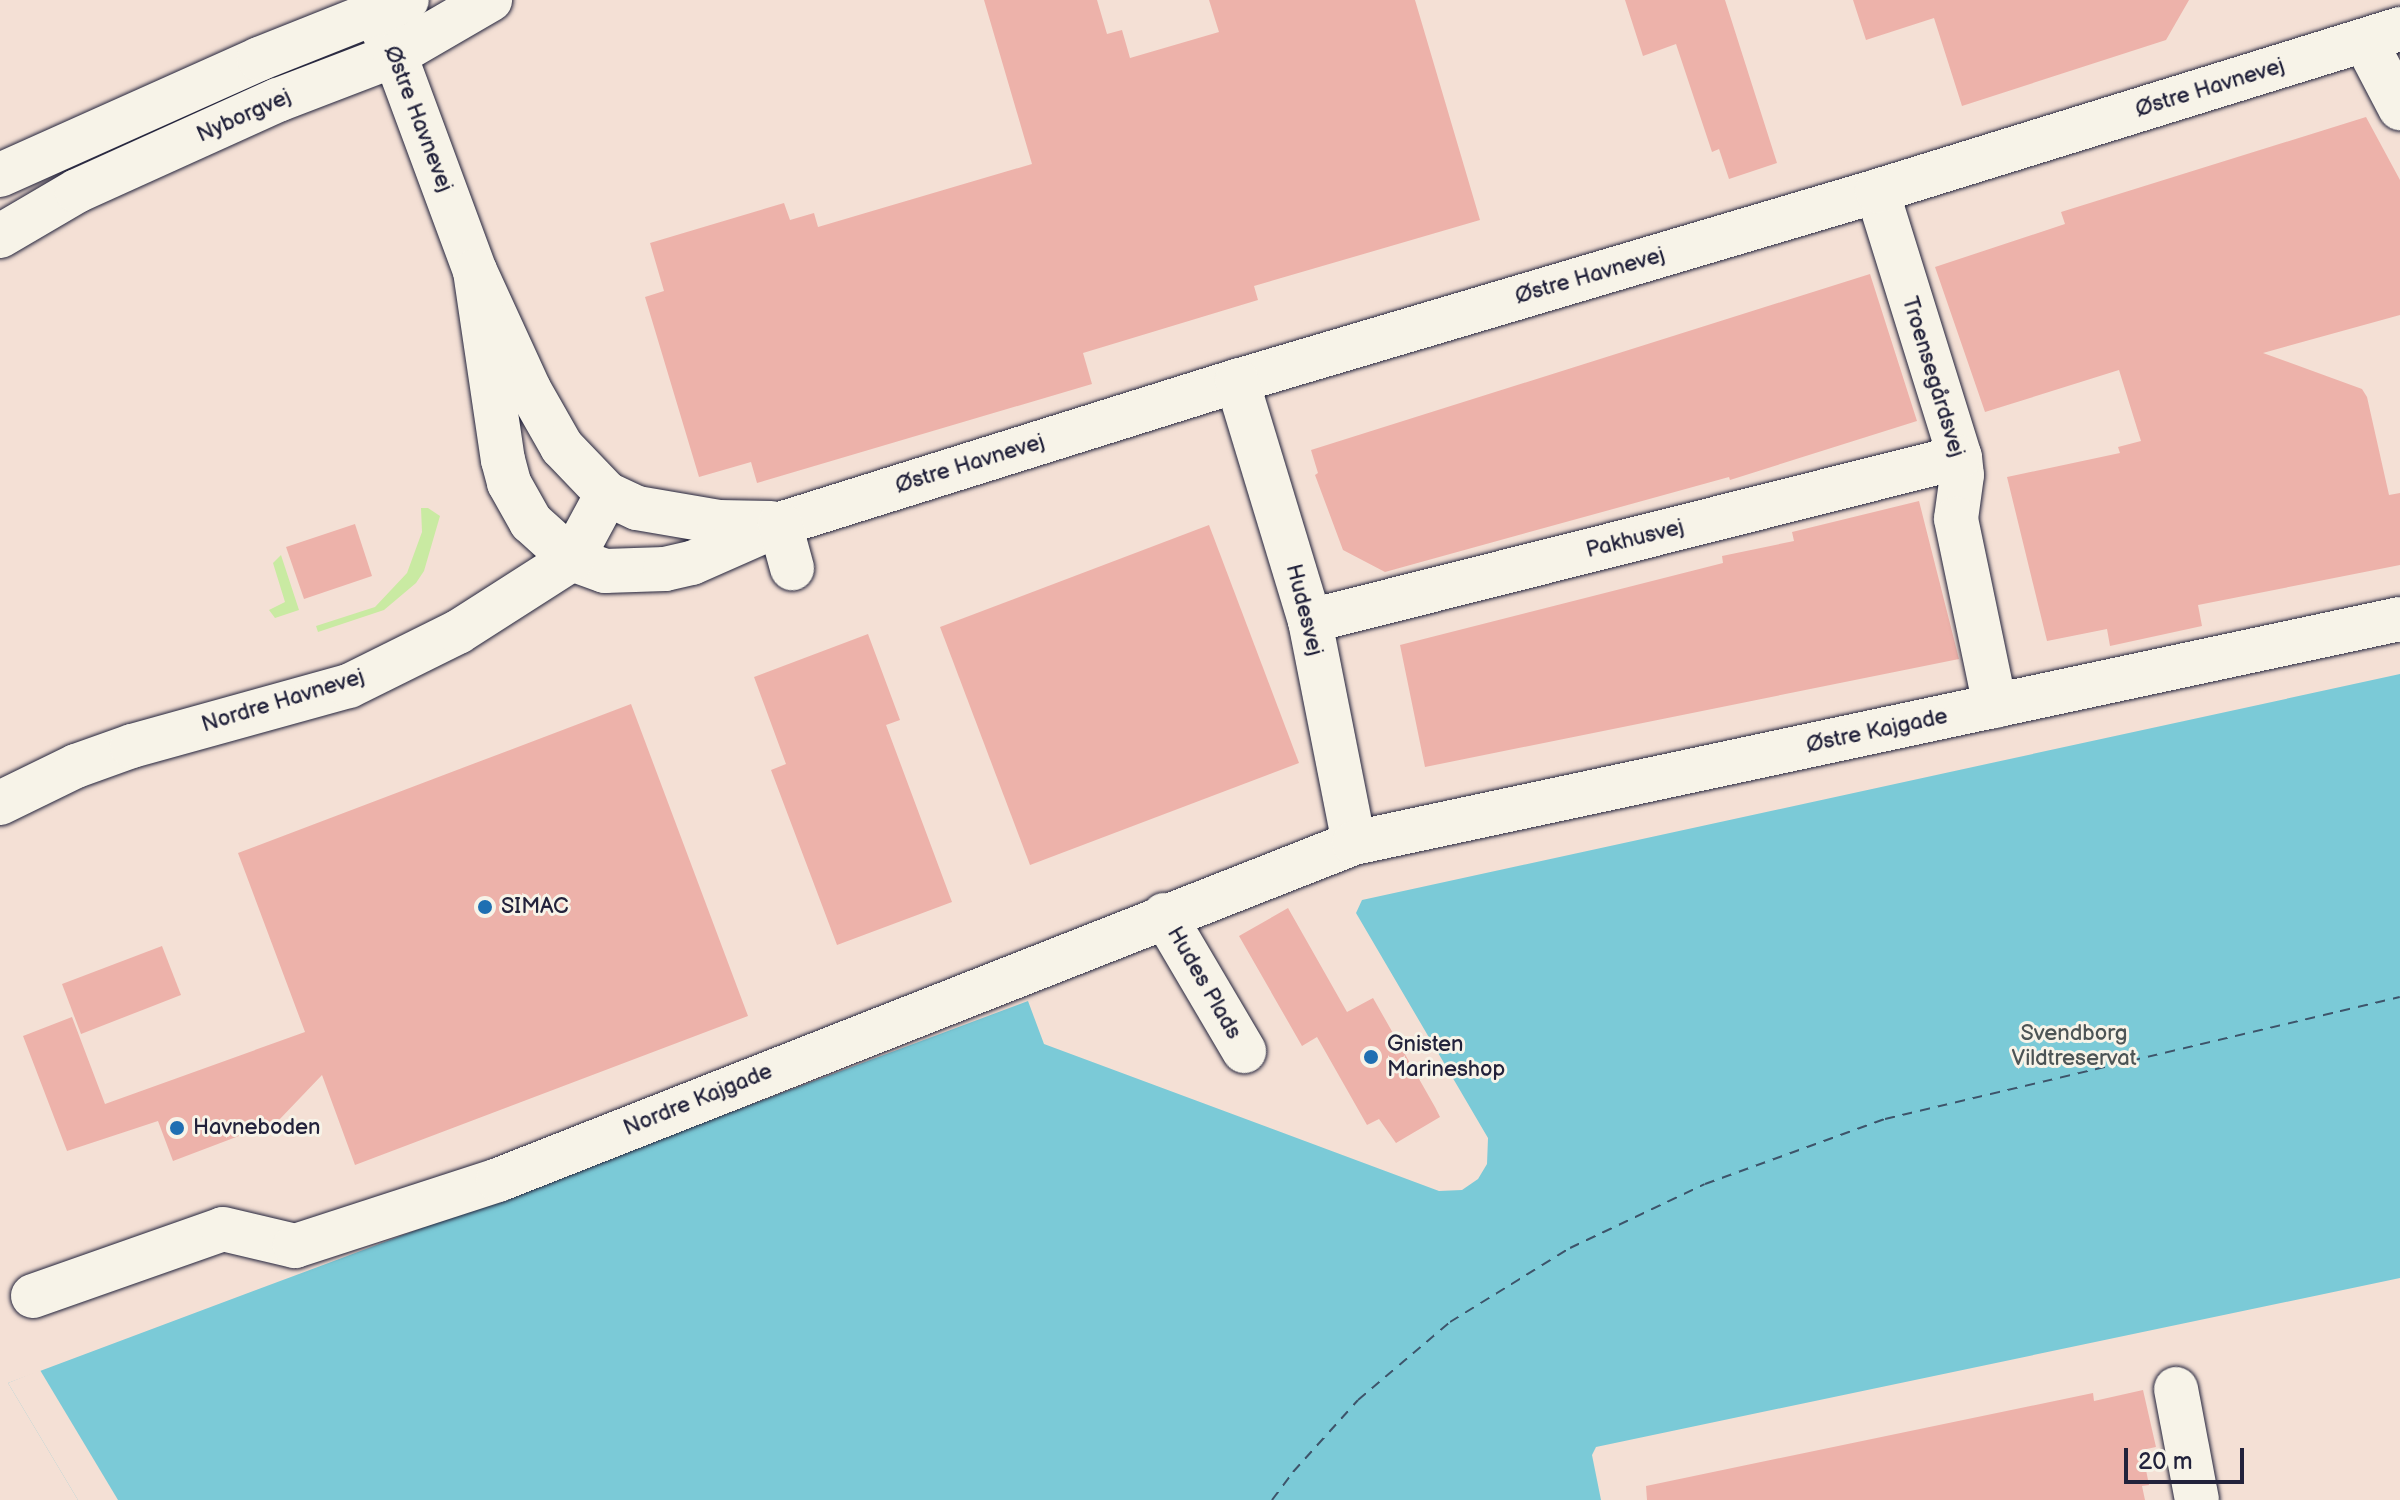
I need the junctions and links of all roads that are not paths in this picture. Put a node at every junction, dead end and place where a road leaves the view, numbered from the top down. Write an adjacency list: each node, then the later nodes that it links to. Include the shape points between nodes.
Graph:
1 (490, 0): 4 (street, Nyborgvej)
2 (391, 7): 4 (street, Østre Havnevej); 6 (street, Nyborgvej, via 259,59)
3 (2382, 35): 5 (street); 7 (street, Østre Havnevej)
4 (395, 55): 8 (street, Nyborgvej, via 278,100 77,191); 9 (street, Østre Havnevej)
5 (2400, 108)
6 (0, 175)
7 (1877, 191): 10 (street, Østre Havnevej); 11 (street, Troensegårdsvej)
8 (0, 236)
9 (475, 271): 12 (street, Østre Havnevej, via 548,425 570,457); 14 (street, Østre Havnevej, via 509,483 531,522)
10 (1237, 381): 13 (street, Østre Havnevej); 17 (street, Hudesvej)
11 (1960, 457): 17 (street, Pakhusvej); 18 (street, Troensegårdsvej, via 1956,519)
12 (607, 494): 13 (street, Østre Havnevej, via 657,514); 14 (street, Nordre Havnevej)
13 (780, 524): 14 (street, Østre Havnevej, via 692,563 665,569 605,571); 15 (street)
14 (572, 559): 19 (street, Nordre Havnevej, via 458,632 349,686 132,746)
15 (792, 568)
16 (2400, 619): 18 (street, Østre Kajgade)
17 (1310, 621): 20 (street, Hudesvej)
18 (1995, 706): 20 (street, Østre Kajgade)
19 (0, 803)
20 (1354, 843): 21 (street, Nordre Kajgade)
21 (1164, 915): 22 (street, Hudes Plads); 23 (street, Nordre Kajgade, via 498,1180 295,1246 223,1229)
22 (1244, 1051)
23 (33, 1296)
24 (2176, 1389): 25 (street)
25 (2197, 1500)

